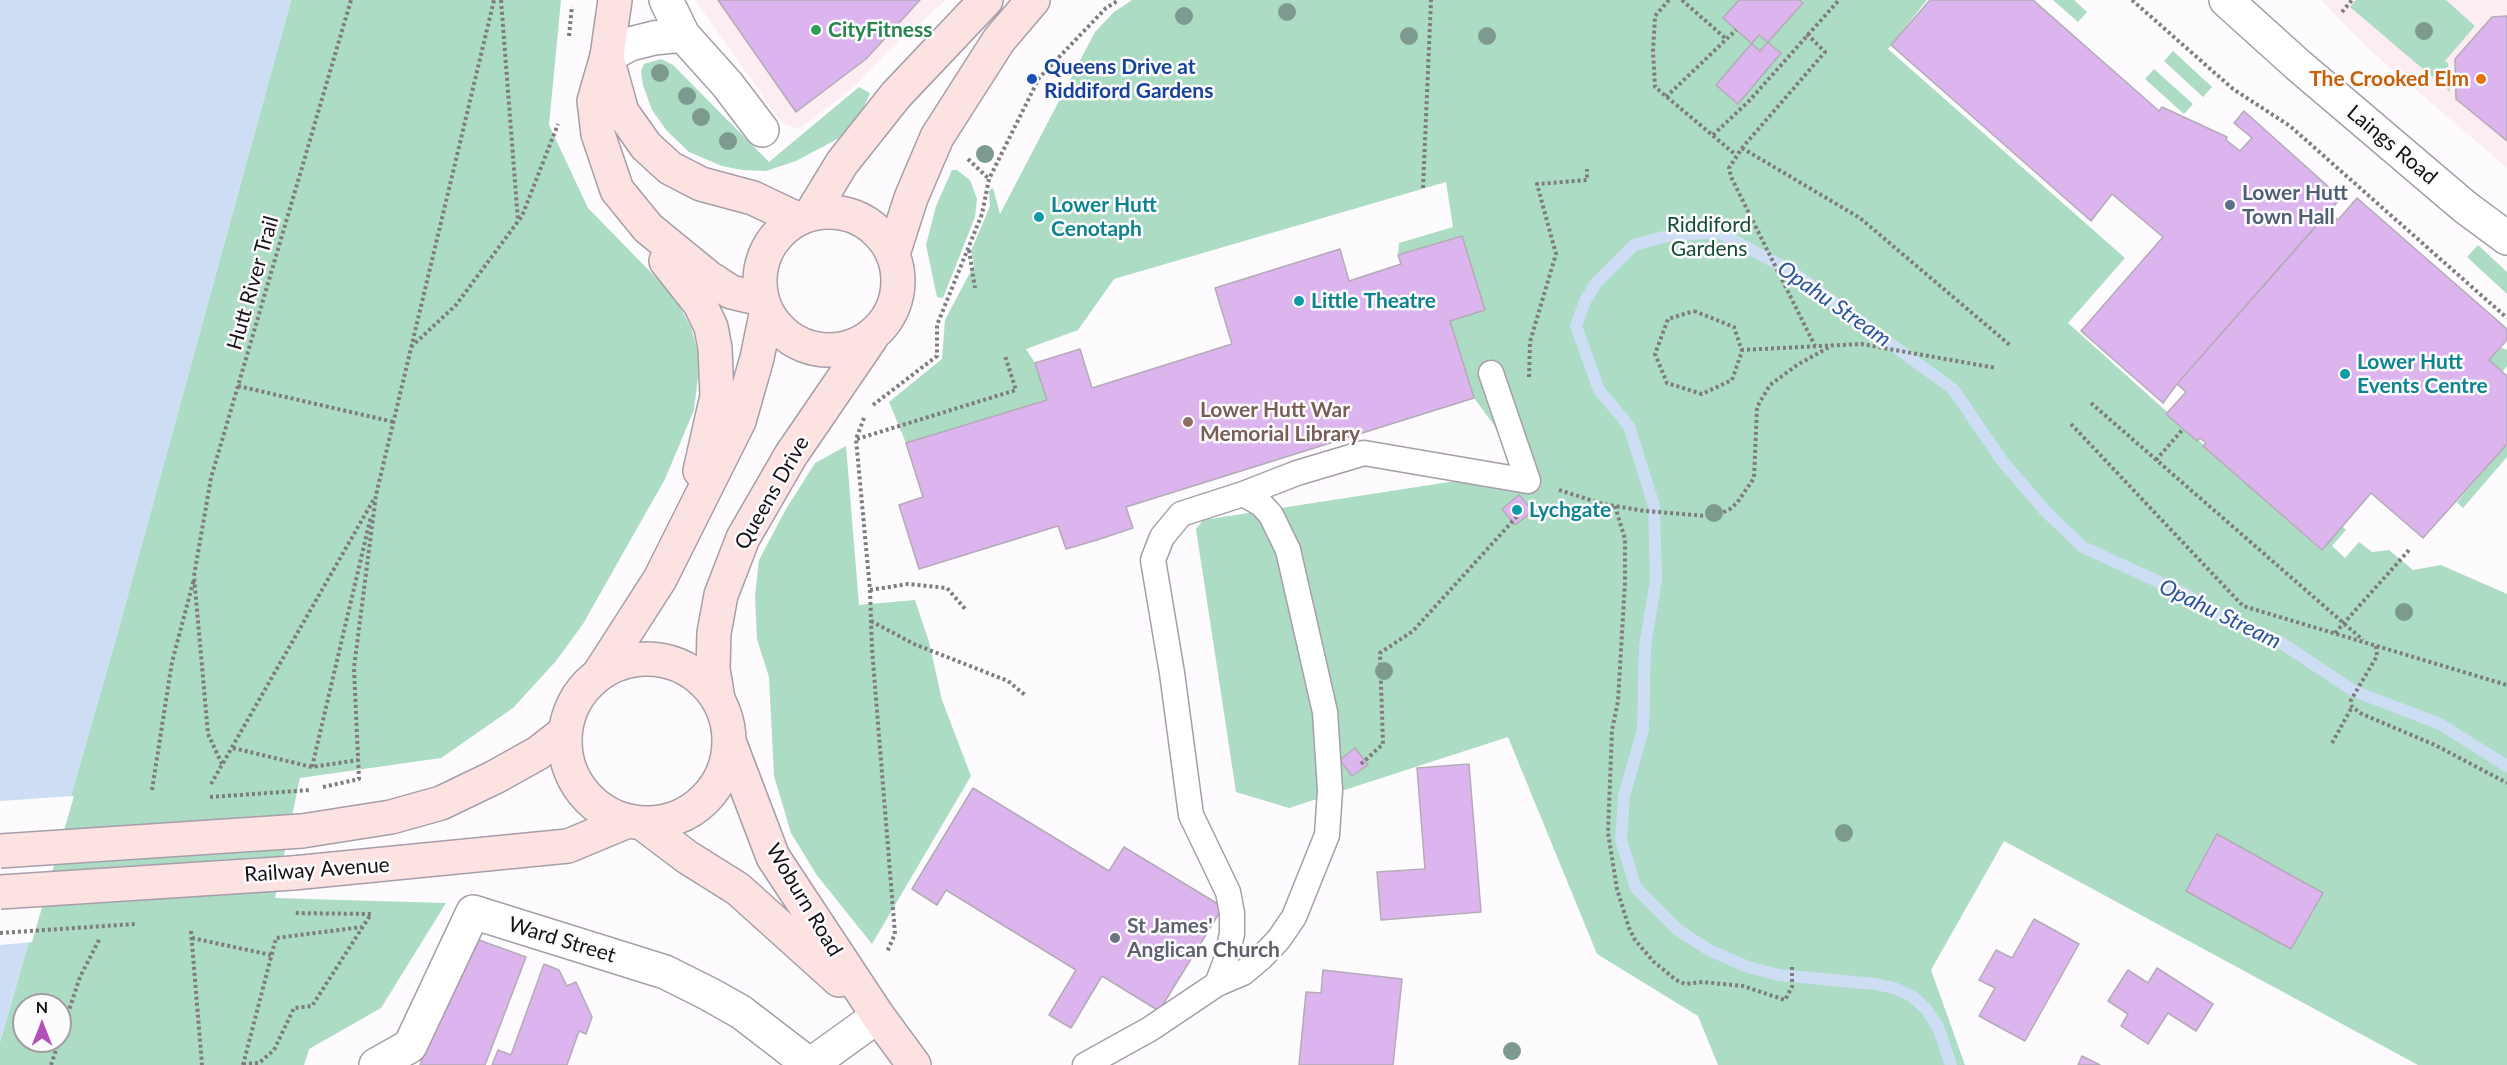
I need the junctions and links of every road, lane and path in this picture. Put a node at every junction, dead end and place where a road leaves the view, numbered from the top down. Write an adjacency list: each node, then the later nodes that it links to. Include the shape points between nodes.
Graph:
1 (351, 0): 53 (path, Hutt River Trail)
2 (494, 0): 47 (path)
3 (501, 0): 35 (path)
4 (615, 0): 23 (main road)
5 (666, 0): 20 (street)
6 (986, 0): 34 (main road, via 896,95)
7 (1033, 0): 39 (main road, via 999,40 938,136 911,198)
8 (1119, 0): 32 (path, via 1106,8 1039,78)
9 (1431, 0): 33 (path)
10 (1669, 0): 24 (path, via 1655,16 1653,42 1655,87)
11 (1682, 0): 21 (path)
12 (1839, 0): 19 (path)
13 (2132, 0): 42 (path, via 2233,89 2290,126)
14 (2226, 0): 37 (street, Laings Road, via 2438,185)
15 (2352, 0): 17 (path)
16 (572, 6): 22 (path)
17 (2342, 12)
18 (1736, 30): 21 (path)
19 (1807, 34): 27 (path, via 1749,101); 28 (path, via 1826,52)
20 (682, 35): 23 (street, via 630,44); 26 (street)
21 (1725, 38): 24 (path)
22 (569, 40)
23 (607, 56): 34 (main road, via 622,112 646,146 670,168 701,184); 36 (main road, via 594,101 598,134 617,190)
24 (1666, 97): 27 (path)
25 (558, 118): 35 (path, via 557,129)
26 (762, 130)
27 (1713, 135): 29 (path)
28 (1742, 148): 29 (path); 46 (path, via 1860,218)
29 (1736, 155): 45 (path, via 1729,168 1731,177)
30 (966, 157): 32 (path)
31 (1587, 169): 52 (path, via 1587,180 1537,184 1556,254 1530,342)
32 (989, 179): 38 (path)
33 (1423, 188)
34 (803, 216): 39 (main road, via 826,212 866,223 882,236); 41 (main road, via 778,233 768,247 758,287)
35 (518, 221): 47 (path, via 456,305)
36 (648, 228): 41 (main road, via 708,277); 64 (main road, via 669,267 700,304 715,348 717,396)
37 (2507, 238)
38 (969, 249): 40 (path); 58 (path, via 937,325 937,356 867,410)
39 (893, 254): 43 (main road, via 898,279 894,304 884,325)
40 (975, 288)
41 (764, 306): 43 (main road, via 781,330 801,346 850,348); 64 (main road, via 751,380 739,421)
42 (2507, 318)
43 (871, 338): 77 (main road, Queens Drive, via 791,455 743,538 721,595 714,633 713,669)
44 (1833, 345): 45 (path); 50 (path, via 1861,344); 63 (path, via 1770,385 1757,407 1754,478 1737,503 1718,514)
45 (1815, 346): 48 (path)
46 (2011, 346)
47 (410, 348): 55 (path)
48 (1741, 350): 48 (path, via 1732,380 1702,394 1667,383 1655,354 1668,319 1694,311 1734,327)
49 (1005, 356): 58 (path, via 1016,390)
50 (1996, 368)
51 (1491, 373): 60 (lane)
52 (1528, 381)
53 (238, 386): 55 (path); 66 (path, Hutt River Trail, via 211,478)
54 (2091, 403): 59 (path)
55 (394, 422): 62 (path)
56 (2071, 424): 71 (path, via 2243,606)
57 (2183, 429): 59 (path)
58 (856, 440): 67 (path)
59 (2156, 460): 70 (path)
60 (1534, 482): 61 (lane, via 1364,453); 63 (path); 90 (path, via 1534,497 1413,631 1380,653 1383,744)
61 (1244, 494): 90 (lane, via 1270,514 1288,550 1325,712); 102 (lane, via 1181,514 1162,537 1153,560 1191,815 1228,892 1232,913 1232,934)
62 (376, 495): 82 (path); 83 (path, via 354,668); 85 (path)
63 (1615, 506): 101 (path, via 1625,539 1625,582 1608,833 1617,889 1629,928 1654,962 1685,984 1743,986 1785,1000 1792,987)
64 (689, 526): 74 (main road)
65 (2410, 549): 70 (path)
66 (194, 576): 84 (path, Hutt River Trail, via 208,734); 88 (path, Hutt River Trail, via 172,662)
67 (870, 590): 68 (path, via 908,584 947,588); 69 (path)
68 (966, 610)
69 (871, 621): 76 (path, via 914,644 1008,681); 99 (path, via 895,934)
70 (2343, 623): 71 (path); 72 (path)
71 (2335, 633): 72 (path)
72 (2366, 643): 73 (path)
73 (2376, 646): 75 (path); 78 (path, via 2377,656 2351,700)
74 (599, 674): 77 (main road, via 617,664 660,659 698,675); 79 (main road, via 578,696)
75 (2507, 685)
76 (1026, 696)
77 (718, 699): 81 (main road, via 730,729)
78 (2352, 706): 80 (path); 86 (path)
79 (565, 732): 91 (main road, via 568,761 580,788 609,814); 92 (main road, Railway Avenue, bridge, via 538,753 495,777 441,803 391,818 302,831)
80 (2332, 743)
81 (730, 744): 91 (main road, via 721,780 696,808 662,822); 104 (main road, Woburn Road, via 773,857)
82 (233, 748): 84 (path); 85 (path)
83 (358, 760): 85 (path); 89 (path, via 359,779)
84 (222, 764): 87 (path)
85 (312, 767)
86 (2507, 783)
87 (212, 784)
88 (152, 790)
89 (311, 790)
90 (1330, 790): 102 (lane, via 1327,836 1294,917 1279,939 1244,973)
91 (635, 822): 93 (main road, Railway Avenue, bridge, via 568,846 293,873); 104 (main road, Woburn Road, via 738,889)
92 (0, 851)
93 (0, 892)
94 (285, 913): 95 (path, via 370,914)
95 (363, 926): 100 (path, via 276,938); 105 (path, via 312,1006 294,1008 274,1050 259,1063)
96 (191, 931): 98 (path)
97 (100, 938): 103 (path)
98 (192, 938): 100 (path); 106 (path)
99 (887, 952)
100 (271, 955): 105 (path)
101 (1792, 966)
102 (1217, 984): 110 (lane, via 1150,1029)
103 (72, 1001)
104 (878, 1016): 108 (street); 109 (main road, Woburn Road)
105 (243, 1064)
106 (202, 1065)
107 (376, 1065): 108 (street, Ward Street, via 410,1046 473,912 664,972 741,1012)
108 (810, 1065)
109 (914, 1065)
110 (1086, 1065)

